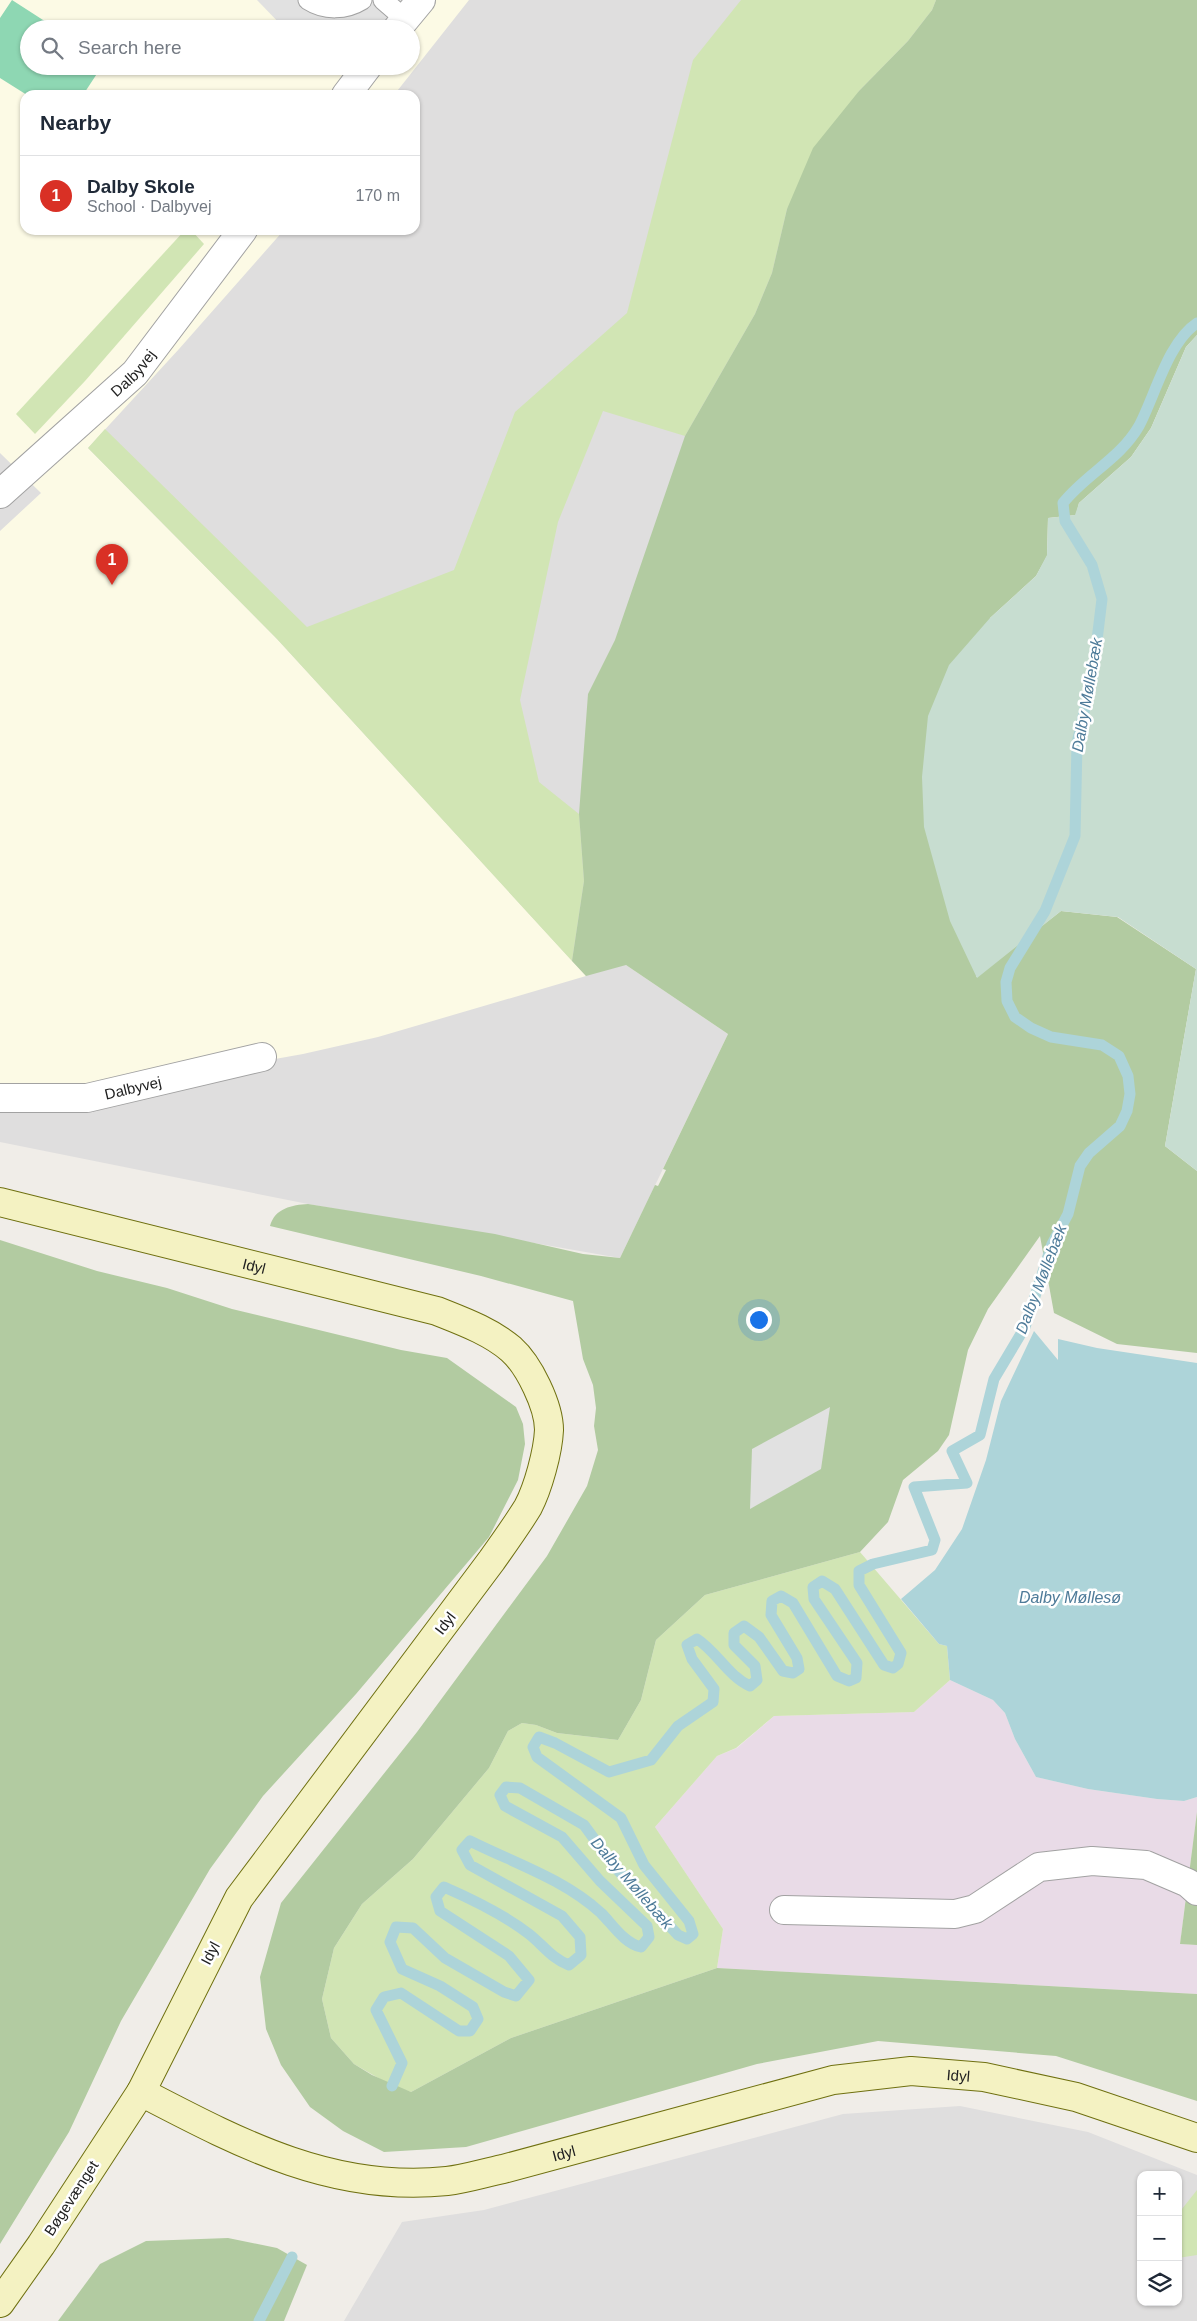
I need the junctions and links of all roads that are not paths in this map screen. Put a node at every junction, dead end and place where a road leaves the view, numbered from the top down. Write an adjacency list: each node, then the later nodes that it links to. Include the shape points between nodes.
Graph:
1 (308, 0): 2 (lane, via 337,8)
2 (362, 0)
3 (383, 0): 4 (lane)
4 (408, 16)
5 (361, 75): 6 (street)
6 (350, 90)
7 (239, 235): 8 (street, Dalbyvej, via 134,373)
8 (0, 494)
9 (262, 1057): 10 (street, Dalbyvej, via 87,1098)
10 (0, 1098)
11 (0, 1202): 14 (street, Idyl, via 446,1314 474,1326 511,1349 530,1372 549,1429 544,1463 529,1505 492,1560 239,1898)
12 (1197, 1890): 13 (street, via 1146,1865 1092,1861 1039,1867 975,1909 955,1914)
13 (784, 1910)
14 (141, 2092): 15 (street, Idyl, via 227,2137 297,2165 359,2180 399,2184 448,2181 503,2169 833,2080 911,2071 984,2077 1076,2097); 16 (street, Bøgevænget)
15 (1197, 2138)
16 (0, 2304)

